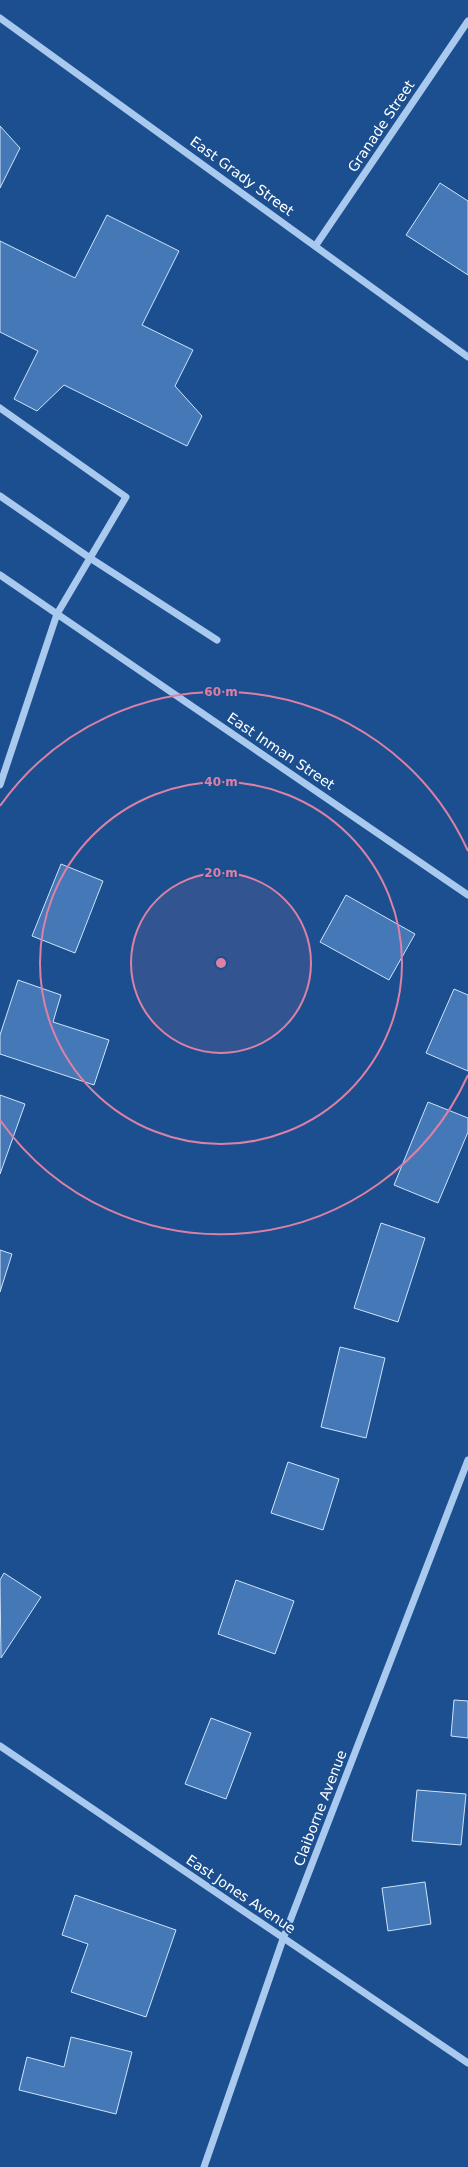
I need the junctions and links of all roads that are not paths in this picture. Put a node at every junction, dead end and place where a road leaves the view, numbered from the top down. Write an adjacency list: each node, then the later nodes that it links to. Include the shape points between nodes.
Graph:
1 (0, 18): 3 (street, East Grady Street)
2 (468, 21): 3 (street, Granade Street)
3 (316, 245): 4 (street, East Grady Street)
4 (468, 357)
5 (0, 408): 7 (street, via 126,497)
6 (0, 496): 7 (street)
7 (90, 558): 9 (street); 10 (street)
8 (0, 575): 9 (street, East Inman Street)
9 (57, 614): 11 (street); 12 (street, East Inman Street)
10 (217, 640)
11 (0, 785)
12 (468, 894)
13 (468, 1460): 15 (street, Claiborne Avenue)
14 (0, 1746): 15 (street, East Jones Avenue)
15 (283, 1939): 16 (street, East Jones Avenue); 17 (street, Claiborne Avenue)
16 (468, 2063)
17 (204, 2167)

